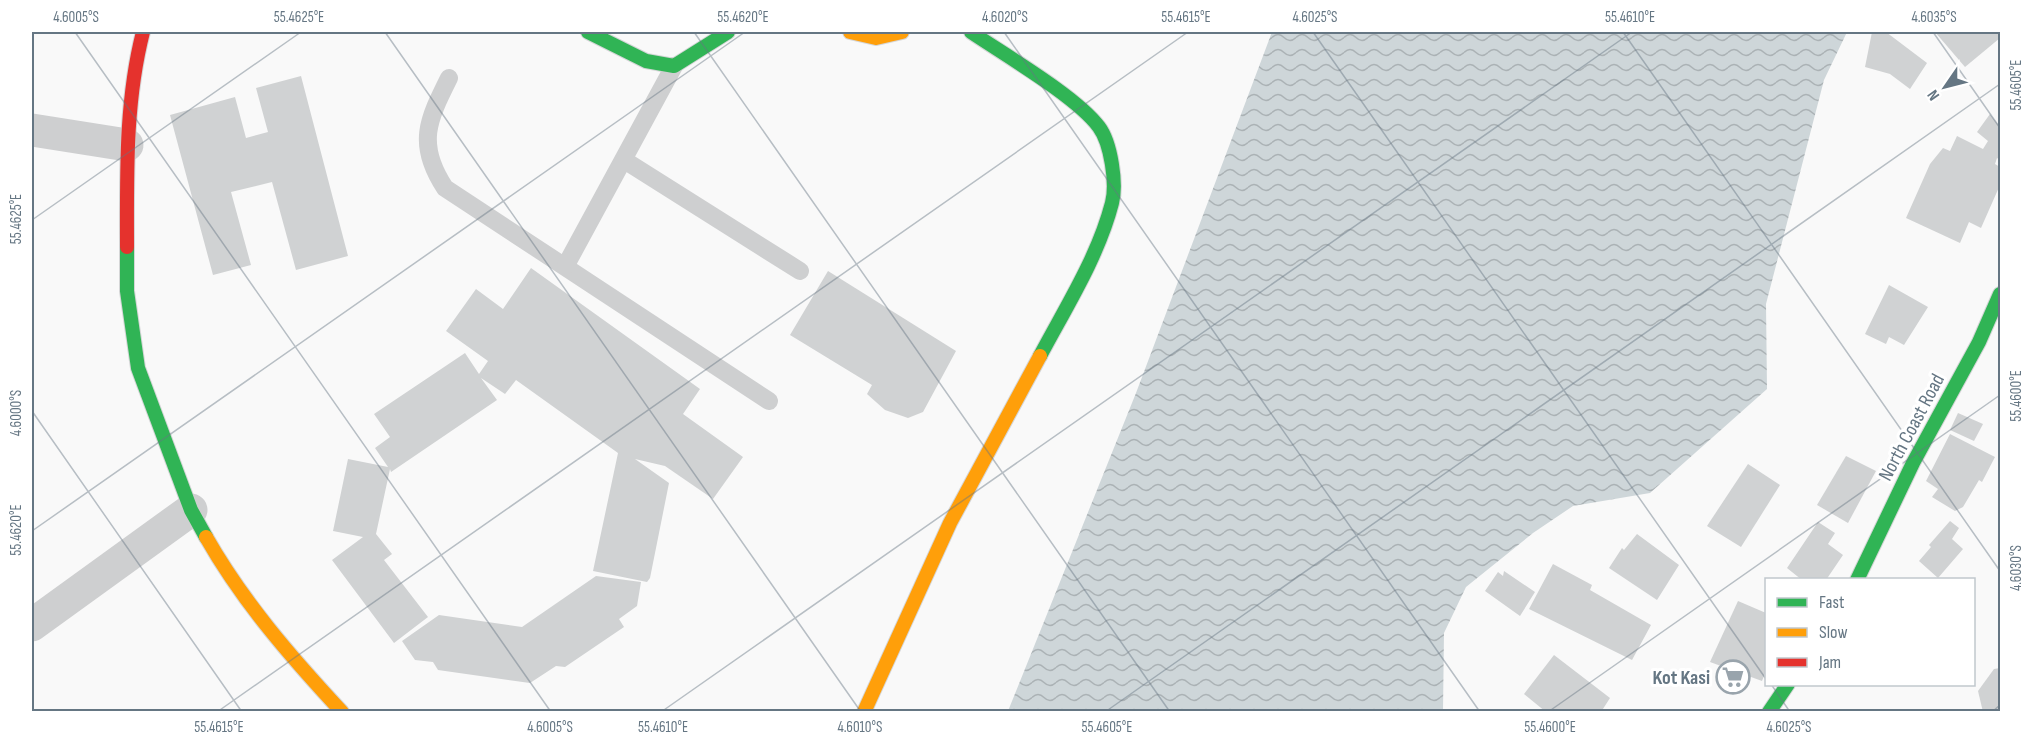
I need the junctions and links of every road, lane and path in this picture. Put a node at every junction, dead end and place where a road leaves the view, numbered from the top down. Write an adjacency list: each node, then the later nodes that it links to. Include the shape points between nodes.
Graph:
1 (143, 32): 10 (street)
2 (588, 32): 7 (street, via 646,61)
3 (728, 32): 7 (street)
4 (850, 32): 5 (street, via 882,39)
5 (903, 32)
6 (965, 33): 21 (street, via 1074,104 1100,128 1112,159 1113,201 1087,267 950,523)
7 (674, 66): 11 (lane)
8 (449, 78): 12 (lane, via 430,118 427,140 428,157 444,188)
9 (32, 130): 10 (street)
10 (127, 145): 16 (street, via 127,291 138,368)
11 (624, 160): 12 (lane); 13 (lane)
12 (566, 265): 15 (lane)
13 (800, 271)
14 (2001, 294): 17 (street, North Coast Road)
15 (770, 401)
16 (191, 510): 18 (street); 20 (street, via 227,574 275,639)
17 (1857, 578)
18 (32, 625)
19 (1787, 686): 22 (street)
20 (342, 711)
21 (864, 711)
22 (1769, 711)

